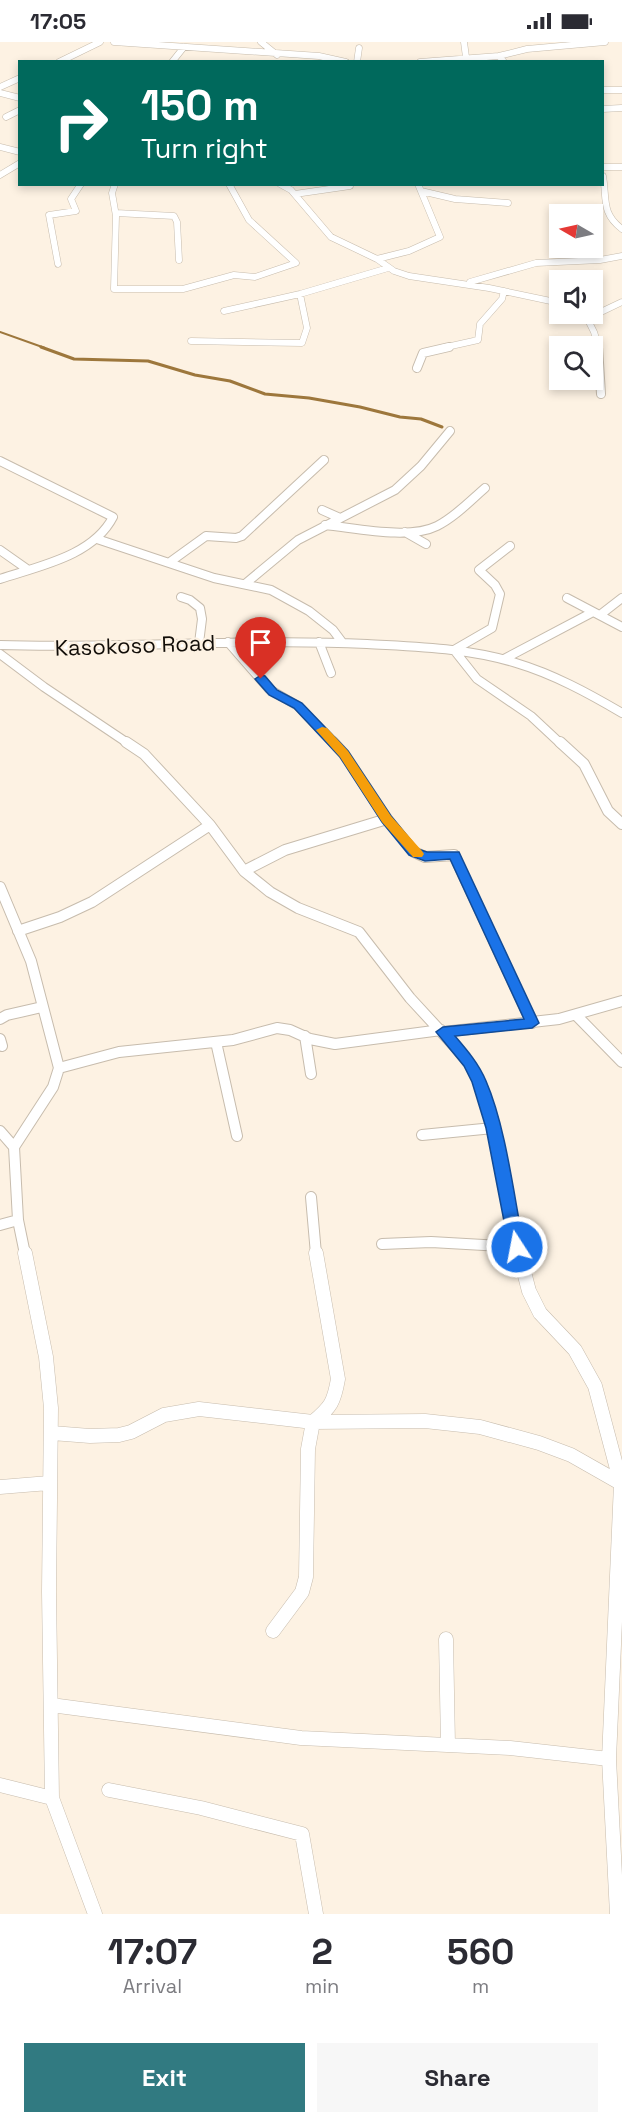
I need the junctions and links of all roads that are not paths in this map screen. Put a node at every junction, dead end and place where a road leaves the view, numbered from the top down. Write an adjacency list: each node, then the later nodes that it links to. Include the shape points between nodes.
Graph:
1 (100, 42): 13 (street)
2 (114, 42): 7 (street)
3 (261, 42): 10 (street)
4 (464, 42): 11 (street)
5 (521, 42): 9 (street)
6 (605, 42): 9 (street)
7 (187, 45): 10 (street); 14 (street)
8 (360, 48): 16 (street)
9 (527, 49): 12 (street)
10 (277, 55): 15 (street)
11 (466, 57): 12 (street); 17 (street)
12 (502, 59)
13 (63, 60)
14 (174, 60)
15 (337, 60)
16 (357, 60)
17 (438, 60)
18 (18, 79): 19 (street)
19 (0, 87)
20 (604, 90): 21 (street)
21 (621, 90)
22 (0, 93): 23 (street)
23 (18, 98)
24 (621, 108): 25 (street)
25 (604, 110)
26 (18, 111): 27 (street)
27 (6, 117)
28 (0, 147): 29 (street)
29 (18, 152)
30 (18, 164): 33 (street)
31 (622, 166): 32 (street)
32 (604, 167)
33 (0, 176)
34 (80, 186): 48 (street, via 71,199 76,211 49,215)
35 (114, 186): 43 (street, via 111,197)
36 (230, 186): 43 (street, via 249,220 296,263 255,277 234,275 183,289 117,290 113,244)
37 (283, 186): 41 (street)
38 (350, 186): 41 (street)
39 (604, 186): 44 (street, via 609,220)
40 (419, 188): 42 (street, via 455,199); 46 (street, via 440,237)
41 (294, 194): 46 (street, via 331,237)
42 (508, 202)
43 (116, 213): 47 (street, via 174,216)
44 (622, 229)
45 (622, 256): 50 (street, via 536,263)
46 (377, 259): 49 (street)
47 (178, 260)
48 (58, 264)
49 (388, 268): 50 (street, via 409,276); 52 (street)
50 (465, 284): 51 (street)
51 (504, 291): 53 (street); 59 (street, via 502,299 480,324 478,340 427,352)
52 (300, 294): 55 (street); 58 (street, via 307,328 302,343)
53 (549, 301)
54 (622, 303): 56 (street)
55 (224, 311)
56 (603, 311)
57 (590, 324): 60 (street, via 600,361)
58 (191, 341)
59 (417, 368)
60 (601, 394)
61 (450, 431): 66 (street, via 405,482)
62 (324, 460): 73 (street, via 242,536 206,536)
63 (2, 463): 69 (street, via 112,515 111,524)
64 (485, 488): 68 (street, via 427,531)
65 (322, 510): 66 (street)
66 (340, 518): 67 (street)
67 (324, 525): 68 (street); 76 (street, via 259,569)
68 (405, 532): 70 (street)
69 (97, 539): 73 (street); 74 (street)
70 (426, 544)
71 (510, 546): 87 (street, via 479,570 500,594 492,628)
72 (0, 550): 74 (street)
73 (170, 562): 76 (street)
74 (27, 569): 75 (street)
75 (0, 579)
76 (245, 584): 84 (street, via 292,600 333,630)
77 (181, 597): 85 (street, via 199,605)
78 (567, 598): 80 (street)
79 (622, 598): 80 (street)
80 (596, 614): 81 (street); 89 (street)
81 (622, 627)
82 (228, 642): 83 (street, Kasokoso Road); 85 (street, Kasokoso Road); 92 (street, via 269,689 298,706 337,747)
83 (319, 642): 84 (street, Kasokoso Road); 90 (street)
84 (342, 642): 87 (street, Kasokoso Road)
85 (199, 644): 86 (street, Kasokoso Road, via 71,648)
86 (0, 645)
87 (454, 650): 89 (street, Kasokoso Road); 93 (street, via 477,679 531,716 580,759 608,811)
88 (0, 654): 94 (street, via 144,754)
89 (504, 659): 91 (street, Kasokoso Road)
90 (331, 673)
91 (622, 713)
92 (387, 819): 95 (street, via 292,847); 102 (street, via 420,855 454,855)
93 (622, 824)
94 (210, 825): 95 (street); 97 (street, via 90,902)
95 (244, 871): 103 (street, via 283,901 359,932 410,998)
96 (0, 887): 97 (street)
97 (18, 931): 99 (street, via 31,961)
98 (622, 1000): 100 (street)
99 (42, 1007): 101 (street); 107 (street)
100 (577, 1016): 102 (street); 106 (street)
101 (0, 1019)
102 (532, 1023): 103 (street)
103 (442, 1031): 104 (street, via 344,1044); 109 (street, via 469,1062)
104 (304, 1036): 105 (street, via 277,1028); 108 (street)
105 (216, 1042): 107 (street, via 119,1052); 112 (street)
106 (622, 1062)
107 (59, 1068): 113 (street, via 53,1087)
108 (311, 1074)
109 (493, 1128): 111 (street); 118 (street)
110 (0, 1131): 113 (street)
111 (422, 1135)
112 (237, 1136)
113 (14, 1147): 115 (street)
114 (311, 1197): 119 (street, via 316,1264 338,1379 329,1410)
115 (18, 1221): 116 (street); 120 (street, via 46,1357)
116 (0, 1225)
117 (382, 1244): 118 (street, via 431,1242)
118 (517, 1247): 122 (street, via 529,1291 540,1313 575,1350 595,1386)
119 (313, 1422): 120 (street, via 199,1409 155,1418 118,1435); 122 (street, via 425,1422 480,1427 571,1455); 124 (street, via 306,1471 306,1577 302,1592)
120 (52, 1433): 121 (street)
121 (49, 1483): 123 (street); 126 (street)
122 (622, 1484): 128 (street)
123 (0, 1487)
124 (273, 1631)
125 (446, 1638): 127 (street)
126 (51, 1705): 127 (street, via 301,1738); 132 (street)
127 (448, 1745): 128 (street)
128 (609, 1759): 130 (street)
129 (0, 1785): 132 (street)
130 (617, 1789): 135 (street)
131 (109, 1790): 134 (street, via 302,1834)
132 (52, 1798): 133 (street)
133 (95, 1914)
134 (316, 1914)
135 (617, 1914)

